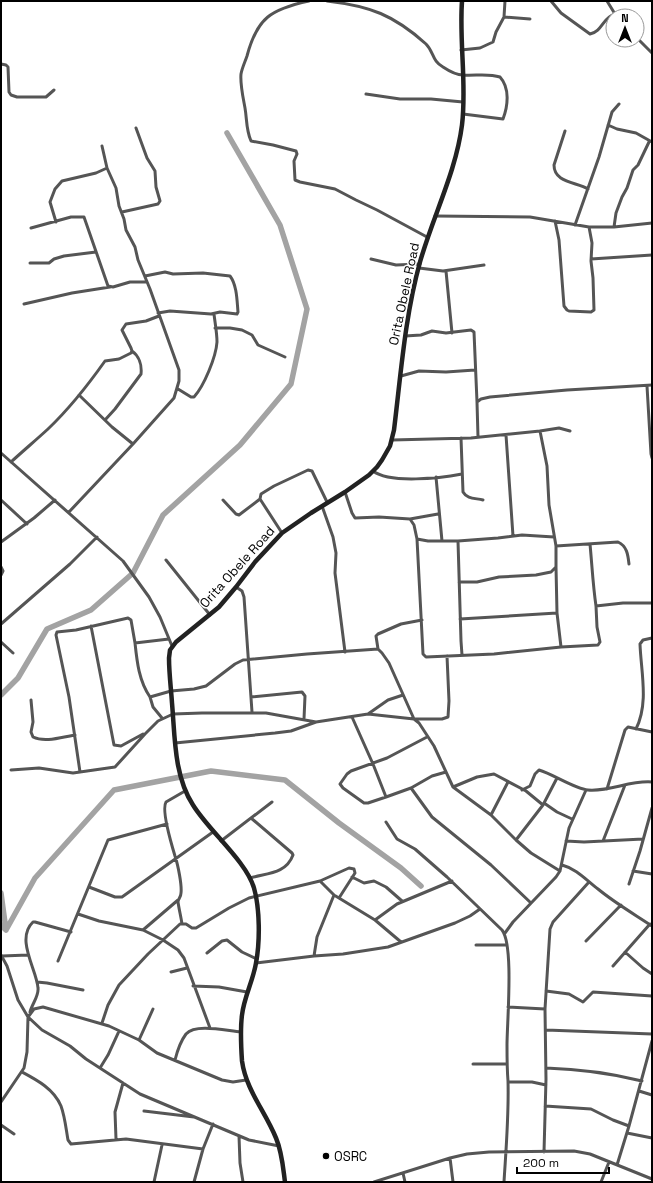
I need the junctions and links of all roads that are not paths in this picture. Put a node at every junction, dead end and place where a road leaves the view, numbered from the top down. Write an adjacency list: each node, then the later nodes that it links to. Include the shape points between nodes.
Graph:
1 (309, 1): 33 (street, via 292,4 272,14 258,27 253,36 241,74 246,131 251,141 296,151 295,180 335,189)
2 (327, 1): 11 (street, via 368,8 385,14 430,48 437,63)
3 (462, 1): 9 (main road, Orita Obele Road)
4 (505, 1): 6 (street)
5 (551, 1): 8 (street, via 561,13 590,34 598,30)
6 (504, 17): 7 (street); 9 (street, via 493,42 480,48)
7 (530, 19)
8 (605, 20)
9 (461, 50): 11 (main road, Orita Obele Road)
10 (1, 64): 12 (street, via 8,67 11,95 46,97)
11 (463, 75): 14 (main road, Orita Obele Road); 16 (street, via 500,76 506,86 507,100 502,119)
12 (54, 90)
13 (366, 94): 14 (street, via 400,99)
14 (464, 102): 16 (main road, Orita Obele Road)
15 (619, 104): 17 (street, via 613,110)
16 (463, 114): 25 (main road, Orita Obele Road, via 457,150)
17 (608, 125): 20 (street, via 636,132); 23 (street)
18 (136, 128): 24 (street, via 155,172 160,201 158,204)
19 (566, 131): 23 (street, via 554,169 560,177)
20 (651, 142): 31 (street, via 633,170 616,213)
21 (102, 146): 22 (street)
22 (107, 168): 24 (street, via 116,188); 27 (street, via 62,181 55,189 50,202)
23 (588, 189): 29 (street)
24 (122, 212): 42 (street, via 126,230 134,244)
25 (435, 216): 26 (street, via 516,216); 33 (main road, Orita Obele Road)
26 (555, 221): 29 (street); 36 (street, via 564,306 567,310 594,311)
27 (56, 222): 32 (street); 34 (street, via 72,217 84,217)
28 (652, 223): 31 (street)
29 (575, 225): 30 (street)
30 (589, 227): 31 (street); 36 (street)
31 (614, 227)
32 (31, 228)
33 (427, 238): 40 (main road, Orita Obele Road)
34 (96, 252): 38 (street, via 64,256 49,263); 44 (street)
35 (652, 255): 36 (street)
36 (591, 258)
37 (371, 259): 40 (street, via 396,265)
38 (30, 263)
39 (484, 265): 41 (street)
40 (419, 266): 41 (street); 50 (main road, Orita Obele Road)
41 (446, 271): 49 (street)
42 (145, 276): 43 (street); 47 (street, via 161,272 230,276 237,295 238,312)
43 (147, 282): 44 (street, via 130,282); 46 (street)
44 (110, 287): 45 (street)
45 (24, 304)
46 (159, 314): 47 (street, via 170,311); 51 (street, via 146,321 124,326 122,330); 57 (street, via 180,370)
47 (214, 314): 48 (street)
48 (215, 328): 52 (street, via 242,330 252,335 258,345); 57 (street, via 217,343 211,367 195,396 191,397)
49 (452, 333): 50 (street, via 432,331); 53 (street, via 471,330 474,332)
50 (406, 336): 54 (main road, Orita Obele Road)
51 (132, 351): 58 (street, via 119,359 105,361); 60 (street, via 137,355 142,367 141,374)
52 (285, 357)
53 (475, 370): 54 (street, via 419,371); 59 (street)
54 (401, 376): 66 (main road, Orita Obele Road)
55 (652, 385): 56 (street)
56 (647, 386): 59 (street, via 490,397); 69 (street)
57 (178, 389): 67 (street, via 172,401)
58 (78, 395): 60 (street); 70 (street, via 49,428)
59 (477, 402): 64 (street)
60 (105, 420): 67 (street)
61 (540, 431): 62 (street, via 559,428); 63 (street); 89 (street, via 547,466)
62 (570, 431)
63 (506, 435): 64 (street); 87 (street)
64 (478, 437): 65 (street)
65 (461, 438): 66 (street); 72 (street)
66 (392, 440): 71 (main road, Orita Obele Road)
67 (133, 444): 82 (street)
68 (1, 453): 70 (street)
69 (652, 458)
70 (11, 462): 77 (street)
71 (373, 472): 73 (street, via 382,476 415,479); 74 (main road, Orita Obele Road)
72 (462, 474): 73 (street); 79 (street, via 465,495)
73 (436, 477): 83 (street)
74 (345, 492): 80 (main road, Orita Obele Road); 84 (street, via 355,518)
75 (260, 499): 78 (street, via 239,515); 80 (street, via 261,494 274,486 308,470 312,472); 86 (street)
76 (1, 500): 85 (street)
77 (55, 500): 82 (street); 85 (street)
78 (224, 500)
79 (483, 500)
80 (327, 502): 81 (main road, Orita Obele Road)
81 (322, 506): 86 (main road, Orita Obele Road); 118 (street, via 336,554 335,573)
82 (69, 512): 88 (street)
83 (438, 514): 84 (street); 91 (street)
84 (410, 519): 90 (street, via 414,524)
85 (27, 524): 93 (street)
86 (282, 533): 102 (main road, Orita Obele Road)
87 (513, 536): 89 (street); 92 (street)
88 (97, 537): 109 (street); 112 (street, via 133,573 149,596)
89 (554, 537): 95 (street)
90 (417, 539): 91 (street); 108 (street)
91 (442, 541): 92 (street)
92 (458, 541): 101 (street)
93 (1, 542)
94 (590, 544): 95 (street); 97 (street, via 621,543 626,549); 104 (street)
95 (556, 546): 99 (street)
96 (166, 560): 106 (street)
97 (629, 564)
98 (1, 567): 100 (street)
99 (556, 568): 101 (street, via 551,572 536,575); 105 (street)
100 (1, 574)
101 (459, 582): 107 (street)
102 (236, 587): 106 (main road, Orita Obele Road); 122 (street, via 242,591 244,598)
103 (651, 603): 104 (street)
104 (596, 606): 116 (street, via 600,644)
105 (557, 613): 107 (street); 116 (street)
106 (210, 615): 115 (main road, Orita Obele Road)
107 (460, 619): 120 (street)
108 (422, 620): 117 (street, via 401,624 378,634); 121 (street, via 424,655)
109 (1, 624)
110 (91, 626): 114 (street, via 130,619); 138 (street, via 114,745 121,746); 139 (street, via 57,632 56,635)
111 (652, 638): 136 (street, via 643,640 640,644 643,702 641,720)
112 (169, 639): 114 (street); 115 (street)
113 (1, 642): 119 (street)
114 (134, 643): 125 (street, via 141,678)
115 (172, 646): 123 (main road, via 169,664)
116 (561, 647): 120 (street)
117 (378, 649): 118 (street); 124 (street, via 390,663)
118 (345, 652): 122 (street)
119 (13, 654)
120 (462, 655): 121 (street)
121 (447, 656): 134 (street, via 448,717)
122 (248, 660): 123 (street, via 235,664 206,686); 126 (street)
123 (171, 691): 125 (street); 129 (main road)
124 (403, 695): 130 (street, via 388,700); 134 (street)
125 (150, 697): 132 (street, via 153,707)
126 (251, 697): 128 (street); 133 (street, via 302,692 305,696)
127 (31, 700): 139 (street, via 33,737 48,740)
128 (252, 712): 129 (street); 133 (street)
129 (173, 714): 132 (street); 141 (main road)
130 (368, 714): 131 (street); 134 (street)
131 (352, 717): 135 (street); 142 (street)
132 (162, 718): 138 (street)
133 (304, 719): 135 (street)
134 (414, 719): 140 (street)
135 (316, 722): 141 (street, via 291,731)
136 (636, 729): 137 (street); 152 (street, via 628,727 625,730)
137 (652, 732)
138 (145, 734): 144 (street, via 115,766)
139 (76, 735): 144 (street)
140 (427, 737): 142 (street); 145 (street, via 438,752)
141 (175, 743): 155 (main road)
142 (373, 764): 156 (street); 156 (street, via 351,771 341,781 340,786 364,803)
143 (11, 770): 144 (street, via 39,768)
144 (80, 772)
145 (446, 772): 150 (street); 151 (street, via 432,776)
146 (557, 778): 153 (street, via 538,771 530,786); 154 (street); 158 (street)
147 (508, 782): 150 (street, via 491,774); 153 (street); 160 (street)
148 (652, 782): 149 (street)
149 (625, 784): 152 (street); 171 (street)
150 (453, 787): 160 (street)
151 (411, 788): 156 (street); 189 (street, via 432,817)
152 (607, 789): 154 (street)
153 (522, 790): 158 (street)
154 (586, 790): 163 (street)
155 (185, 792): 165 (street, via 165,803); 166 (main road)
156 (386, 798)
157 (272, 802): 162 (street)
158 (544, 804): 163 (street); 168 (street)
159 (652, 808): 161 (street)
160 (491, 815): 168 (street)
161 (651, 816): 167 (street)
162 (251, 818): 169 (street); 178 (street, via 294,855 282,870)
163 (572, 818): 170 (street)
164 (386, 822): 179 (street, via 398,839 416,849)
165 (167, 824): 172 (street); 183 (street, via 108,840)
166 (213, 832): 169 (main road); 172 (street)
167 (643, 839): 171 (street); 175 (street)
168 (516, 840): 174 (street)
169 (221, 841): 178 (main road)
170 (566, 841): 171 (street); 173 (street)
171 (603, 841)
172 (176, 858): 183 (street, via 122,897 115,897); 187 (street, via 181,893)
173 (562, 865): 174 (street); 181 (street, via 582,875)
174 (560, 871): 189 (street)
175 (633, 872): 176 (street); 182 (street)
176 (652, 874)
177 (352, 877): 180 (street, via 355,871 351,868); 186 (street); 188 (street, via 364,883 374,881)
178 (250, 878): 185 (main road)
179 (452, 880): 188 (street); 191 (street)
180 (320, 881): 184 (street); 185 (street)
181 (589, 882): 190 (street); 218 (street, via 551,925)
182 (629, 884)
183 (89, 887): 192 (street)
184 (334, 895): 186 (street); 208 (street, via 317,937)
185 (256, 896): 194 (street, via 229,908 199,927 192,928); 210 (main road)
186 (339, 898): 193 (street)
187 (178, 900): 194 (street); 196 (street)
188 (402, 901): 193 (street)
189 (531, 903): 198 (street)
190 (621, 905): 195 (street); 200 (street)
191 (480, 908): 198 (street); 201 (street, via 456,923)
192 (78, 914): 196 (street); 197 (street)
193 (375, 920): 201 (street)
194 (182, 924): 199 (street)
195 (651, 925): 204 (street)
196 (143, 930): 199 (street)
197 (71, 932): 207 (street, via 33,922 29,926 26,939); 209 (street)
198 (505, 933): 203 (street)
199 (163, 940): 212 (street, via 181,954); 225 (street, via 119,985)
200 (586, 941)
201 (401, 942): 208 (street, via 388,947)
202 (476, 945): 203 (street)
203 (507, 945): 221 (street)
204 (625, 952): 211 (street); 214 (street)
205 (207, 953): 210 (street, via 227,940)
206 (1, 956): 207 (street); 224 (street, via 18,1000)
207 (28, 956): 215 (street)
208 (314, 956): 210 (street)
209 (58, 961)
210 (256, 961): 219 (main road)
211 (612, 966)
212 (187, 968): 213 (street); 216 (street)
213 (171, 972)
214 (652, 974)
215 (37, 982): 217 (street); 224 (street, via 38,993)
216 (193, 986): 219 (street); 226 (street)
217 (83, 990)
218 (546, 991): 220 (street, via 569,994 583,1002 593,992); 223 (street)
219 (247, 992): 229 (main road)
220 (652, 996)
221 (508, 1007): 223 (street); 236 (street)
222 (153, 1009): 231 (street)
223 (545, 1009): 227 (street)
224 (29, 1016): 225 (street, via 34,1010 42,1007); 237 (street, via 42,1030); 239 (street, via 27,1052)
225 (102, 1023): 228 (street)
226 (210, 1028): 229 (street); 234 (street, via 195,1029 186,1034)
227 (546, 1030): 230 (street); 238 (street)
228 (119, 1031): 231 (street); 237 (street)
229 (241, 1032): 240 (main road, via 242,1062)
230 (652, 1034)
231 (138, 1040): 234 (street)
232 (652, 1042): 233 (street)
233 (651, 1055): 241 (street)
234 (175, 1060): 240 (street, via 222,1080)
235 (473, 1064): 236 (street)
236 (507, 1064): 242 (street)
237 (100, 1068): 243 (street)
238 (546, 1068): 241 (street, via 603,1073); 244 (street)
239 (22, 1072): 247 (street); 258 (street, via 38,1080 57,1099 71,1144)
240 (246, 1080): 260 (main road)
241 (642, 1081): 245 (street)
242 (508, 1082): 244 (street, via 535,1082); 263 (street)
243 (124, 1083): 250 (street, via 140,1094); 258 (street, via 114,1112)
244 (546, 1085): 248 (street)
245 (639, 1091): 246 (street); 253 (street)
246 (652, 1095)
247 (1, 1102)
248 (546, 1106): 253 (street, via 591,1109); 262 (street)
249 (144, 1111): 250 (street)
250 (198, 1118): 251 (street)
251 (213, 1124): 256 (street); 261 (street)
252 (1, 1125): 255 (street)
253 (629, 1126): 254 (street)
254 (628, 1132): 257 (street); 266 (street)
255 (14, 1134)
256 (239, 1136): 260 (street); 271 (street)
257 (652, 1138)
258 (116, 1140): 259 (street)
259 (162, 1144): 261 (street); 269 (street)
260 (279, 1146): 272 (main road)
261 (203, 1150): 270 (street)
262 (544, 1152): 263 (street); 265 (street, via 584,1152)
263 (507, 1153): 264 (street, via 476,1153); 276 (street)
264 (450, 1158): 267 (street); 275 (street)
265 (609, 1162): 266 (street); 277 (street)
266 (617, 1165): 268 (street)
267 (403, 1173): 273 (street); 274 (street)
268 (652, 1179)
269 (154, 1182)
270 (194, 1182)
271 (243, 1182)
272 (285, 1182)
273 (374, 1182)
274 (405, 1182)
275 (454, 1182)
276 (504, 1182)
277 (601, 1182)

